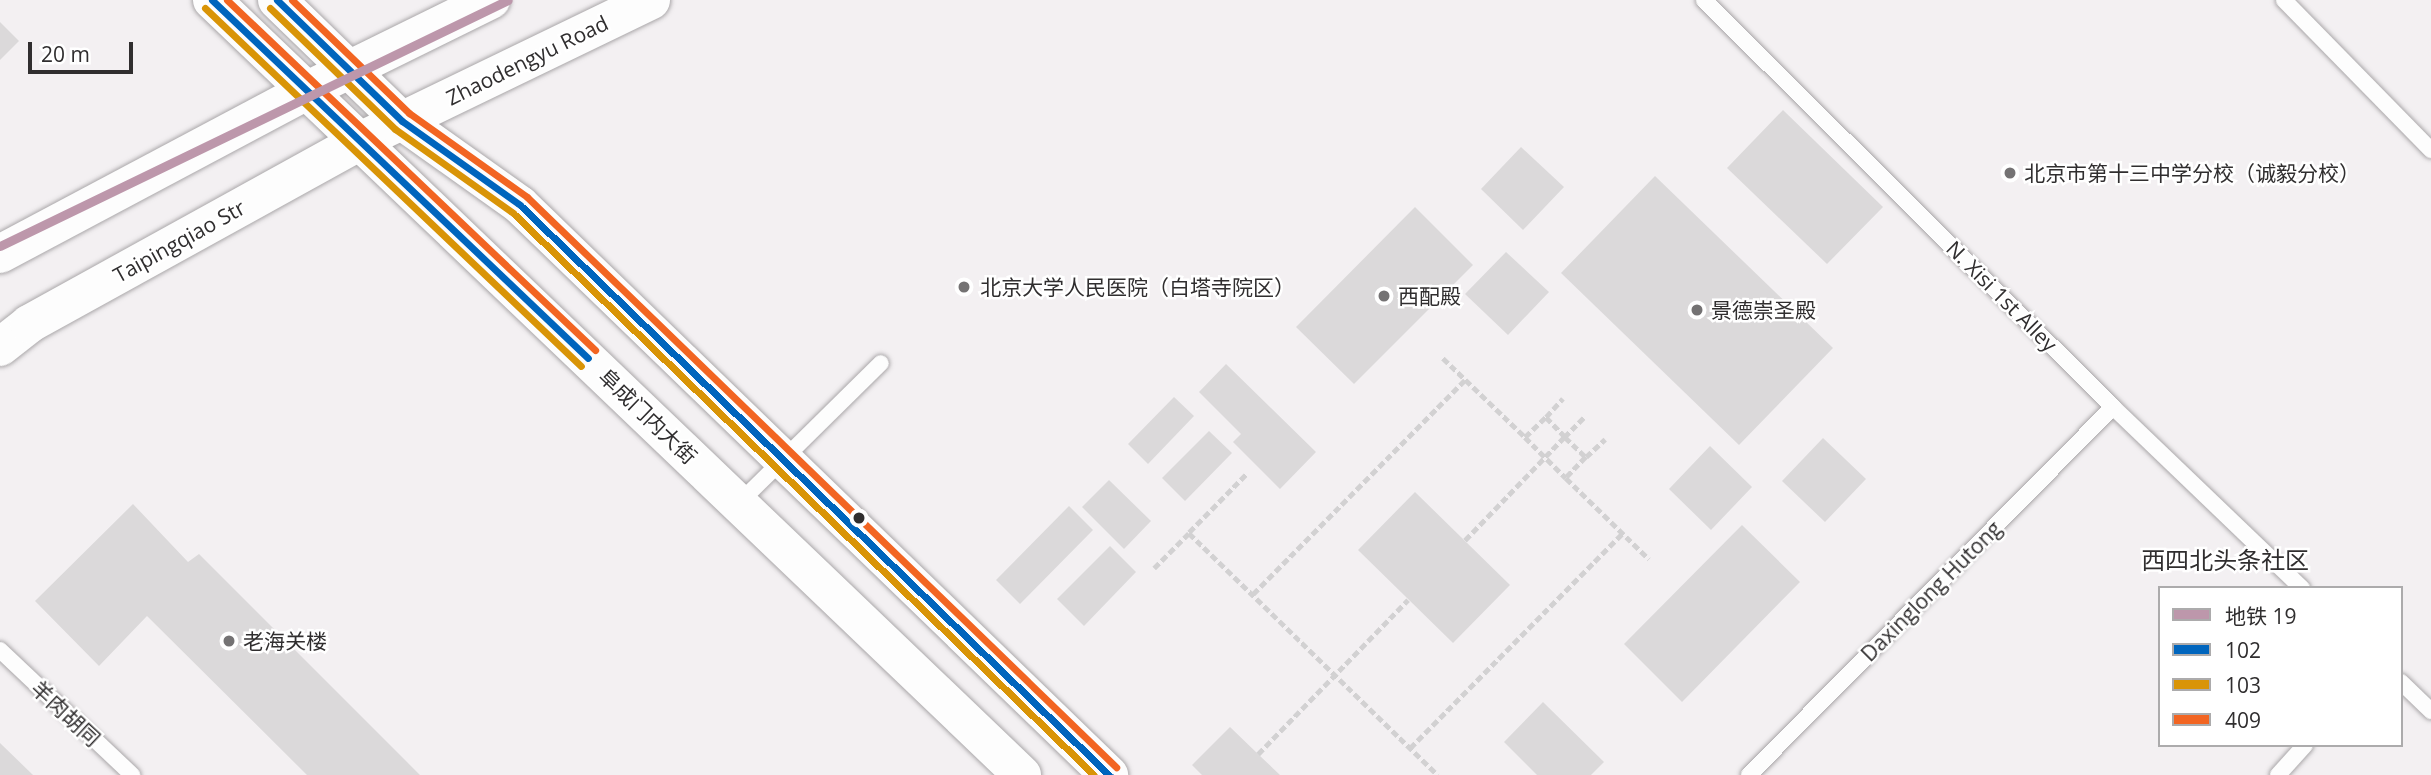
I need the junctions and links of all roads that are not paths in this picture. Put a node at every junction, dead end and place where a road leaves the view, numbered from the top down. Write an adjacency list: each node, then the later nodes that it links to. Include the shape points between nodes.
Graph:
1 (212, 0): 8 (main road, 阜成门内大街)
2 (277, 0): 7 (main road)
3 (491, 0): 7 (main road)
4 (651, 0): 9 (main road, Zhaodengyu Road)
5 (1704, 0): 15 (lane, N. Xisi 1st Alley)
6 (2284, 0): 11 (lane)
7 (349, 69): 8 (main road); 9 (main road)
8 (308, 90): 10 (main road, 阜成门内大街); 12 (main road)
9 (402, 121): 10 (main road, Zhaodengyu Road); 16 (main road, via 520,205)
10 (362, 140): 13 (main road, Taipingqiao Str, via 29,324); 17 (main road, 阜成门内大街)
11 (2431, 150)
12 (0, 254)
13 (0, 347)
14 (881, 363): 16 (lane)
15 (2113, 407): 18 (lane, N. Xisi 1st Alley); 26 (lane, Daxinglong Hutong)
16 (783, 459): 17 (lane); 25 (main road)
17 (739, 503): 24 (main road, 阜成门内大街)
18 (2300, 586)
19 (0, 650): 23 (lane, 羊肉胡同)
20 (2403, 684): 21 (lane)
21 (2431, 711)
22 (2303, 747): 27 (lane)
23 (132, 775)
24 (1022, 775)
25 (1109, 775)
26 (1749, 775)
27 (2278, 775)

